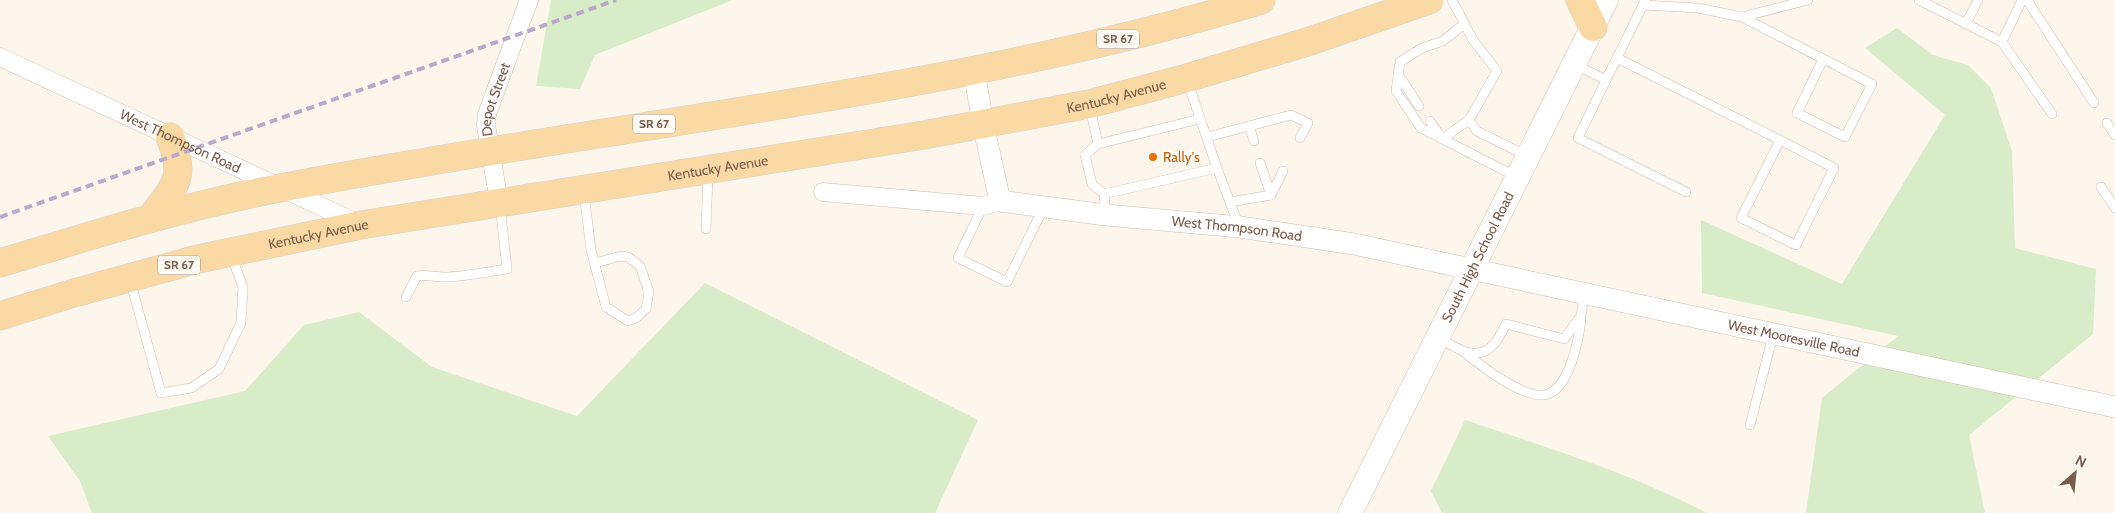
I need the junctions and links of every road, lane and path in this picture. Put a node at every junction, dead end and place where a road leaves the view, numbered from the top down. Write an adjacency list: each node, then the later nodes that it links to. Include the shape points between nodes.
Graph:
1 (529, 0): 46 (street, Depot Street, via 488,109 486,125)
2 (1261, 0): 24 (main road, SR 67, via 1159,29)
3 (1387, 0): 18 (main road, via 1364,9)
4 (1429, 0): 18 (main road, Kentucky Avenue / SR 67)
5 (1452, 0): 15 (lane)
6 (1580, 0): 17 (main road)
7 (1606, 0): 17 (main road, South High School Road)
8 (1808, 0): 14 (lane)
9 (1919, 0): 16 (lane)
10 (1978, 0): 16 (lane)
11 (2022, 0): 19 (lane)
12 (2027, 0): 28 (lane)
13 (1644, 2): 14 (lane); 21 (lane)
14 (1742, 17): 22 (lane)
15 (1464, 24): 25 (lane, via 1443,42 1422,48 1400,62); 33 (lane, via 1497,71)
16 (1966, 24): 19 (lane)
17 (1592, 26): 23 (main road, South High School Road)
18 (1345, 30): 26 (main road, Kentucky Avenue / SR 67)
19 (2002, 42): 31 (lane)
20 (0, 56): 39 (street, West Thompson Road)
21 (1617, 58): 27 (lane); 43 (lane)
22 (1823, 59): 22 (lane, via 1872,84 1846,137 1797,113)
23 (1574, 64): 27 (lane); 47 (main road, South High School Road)
24 (974, 71): 36 (street); 46 (main road, SR 67)
25 (1398, 74): 30 (lane); 42 (lane, via 1396,91 1421,128)
26 (1187, 78): 29 (main road, Kentucky Avenue / SR 67); 32 (lane)
27 (1606, 80): 57 (lane, via 1578,138)
28 (2094, 103)
29 (1089, 104): 36 (main road, Kentucky Avenue / SR 67); 45 (lane)
30 (1419, 106)
31 (2052, 114)
32 (1200, 119): 40 (lane); 45 (lane)
33 (1469, 120): 42 (lane); 47 (lane, via 1477,131)
34 (1430, 121): 42 (lane)
35 (2107, 123): 38 (lane)
36 (983, 124): 49 (main road, Kentucky Avenue / SR 67); 62 (street)
37 (1249, 126): 40 (lane); 41 (lane, via 1291,115 1308,123); 44 (lane)
38 (2115, 135)
39 (170, 137): 54 (street, West Thompson Road); 66 (main road, via 177,154 178,178)
40 (1207, 137): 50 (lane)
41 (1300, 138)
42 (1442, 139): 52 (lane)
43 (1780, 140): 43 (lane, via 1741,218 1796,245 1834,168)
44 (1254, 141)
45 (1098, 144): 58 (lane, via 1085,156 1092,184)
46 (491, 151): 54 (main road, SR 67); 60 (street, Depot Street)
47 (1527, 156): 52 (main road, South High School Road)
48 (1260, 163): 59 (lane)
49 (708, 168): 55 (main road, Kentucky Avenue / SR 67); 69 (lane)
50 (1217, 168): 58 (lane); 61 (lane)
51 (1283, 171): 59 (lane)
52 (1517, 177): 73 (main road, South High School Road)
53 (2101, 187): 64 (lane)
54 (281, 188): 66 (main road, SR 67); 67 (street, West Thompson Road)
55 (583, 188): 60 (main road, Kentucky Avenue / SR 67); 71 (lane)
56 (823, 192): 62 (street, West Thompson Road)
57 (1686, 192)
58 (1104, 194): 65 (lane)
59 (1271, 195): 61 (lane)
60 (499, 202): 67 (main road, Kentucky Avenue / SR 67); 76 (lane, via 507,269 449,277 417,276)
61 (1230, 202): 68 (lane)
62 (991, 203): 63 (street, West Thompson Road); 63 (lane, via 958,258 1008,282)
63 (1044, 207): 65 (street, West Thompson Road)
64 (2115, 208)
65 (1106, 215): 68 (street, West Thompson Road)
66 (151, 218): 72 (main road, SR 67)
67 (361, 224): 70 (main road, Kentucky Avenue / SR 67)
68 (1240, 227): 73 (street, West Thompson Road, via 1354,244)
69 (706, 229)
70 (230, 252): 74 (main road, Kentucky Avenue / SR 67); 74 (lane, via 243,287 240,323 219,368 191,388 161,393)
71 (595, 262): 71 (lane, via 606,308 628,321 636,318 646,309 650,292 640,266 621,256)
72 (0, 263)
73 (1471, 268): 75 (street, West Mooresville Road); 80 (main road, South High School Road)
74 (130, 278): 77 (main road, Kentucky Avenue / SR 67)
75 (1584, 294): 78 (lane); 79 (street, West Mooresville Road)
76 (406, 297)
77 (0, 316)
78 (1581, 316): 81 (lane, via 1564,339 1506,324 1485,352); 81 (lane, via 1575,353 1560,385 1547,394 1521,390)
79 (1774, 334): 82 (street, West Mooresville Road); 83 (lane)
80 (1438, 337): 81 (lane); 84 (main road, South High School Road)
81 (1463, 352)
82 (2115, 407)
83 (1750, 425)
84 (1350, 513)

